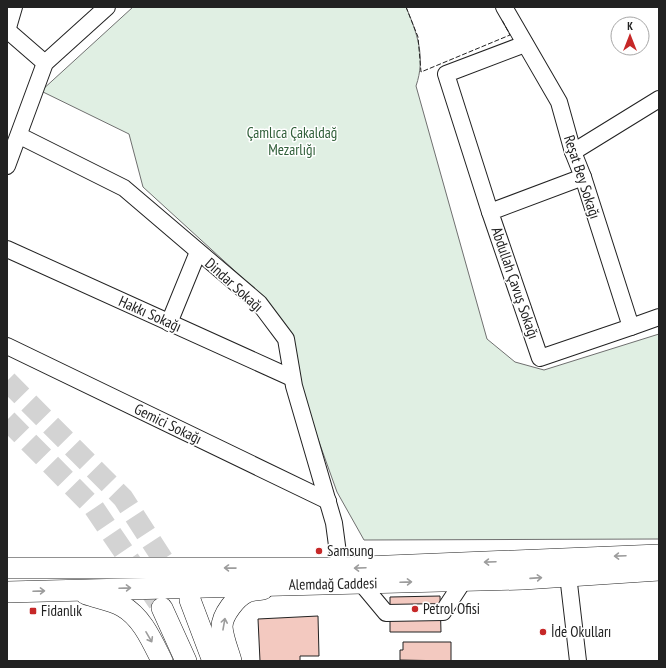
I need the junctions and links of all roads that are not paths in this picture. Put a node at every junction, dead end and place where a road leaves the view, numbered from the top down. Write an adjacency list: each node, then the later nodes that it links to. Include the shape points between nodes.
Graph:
1 (14, 7): 4 (street)
2 (107, 7): 6 (street)
3 (504, 7): 5 (street, Reşat Bey Sokağı)
4 (7, 31): 6 (street)
5 (525, 44): 9 (street, Reşat Bey Sokağı, via 559,102); 12 (street, via 446,74)
6 (45, 63): 8 (street)
7 (659, 100): 9 (street)
8 (20, 136): 10 (street); 14 (street, Dindar Sokağı, via 124,188)
9 (573, 152): 11 (street, Reşat Bey Sokağı)
10 (7, 166)
11 (583, 177): 12 (street, Abdullah Çavuş Sokağı); 17 (street, Reşat Bey Sokağı)
12 (490, 212): 17 (street, Abdullah Çavuş Sokağı, via 540,358)
13 (7, 249): 16 (street, Hakkı Sokağı)
14 (198, 252): 16 (street); 19 (street, Dindar Sokağı, via 259,303 268,315 286,340)
15 (659, 317): 17 (street)
16 (170, 323): 19 (street, Hakkı Sokağı)
17 (631, 327)
18 (7, 346): 20 (street, Gemici Sokağı)
19 (292, 378): 20 (street, Dindar Sokağı)
20 (328, 501): 23 (street, Dindar Sokağı, via 334,523)
21 (659, 555): 23 (main road, Alemdağ Caddesi, one-way to 23)
22 (7, 568): 23 (main road, Alemdağ Caddesi, one-way to 22)
23 (340, 568)
24 (659, 570): 25 (main road, Alemdağ Caddesi)
25 (568, 575): 26 (main road, Alemdağ Caddesi, one-way to 25); 37 (street)
26 (464, 580): 27 (main road, Alemdağ Caddesi, one-way to 26); 27 (street, via 443,612 386,613)
27 (361, 583): 28 (main road, Alemdağ Caddesi)
28 (283, 585): 29 (main road, Alemdağ Caddesi, one-way to 28); 36 (main road, one-way to 28, via 222,625 232,605 246,592)
29 (72, 590): 30 (main road, Alemdağ Caddesi, one-way to 29); 33 (main road, one-way to 33, via 121,605 135,616)
30 (7, 592)
31 (190, 600): 35 (main road)
32 (162, 608): 34 (main road)
33 (162, 661)
34 (186, 661)
35 (213, 661)
36 (231, 661)
37 (578, 661)

